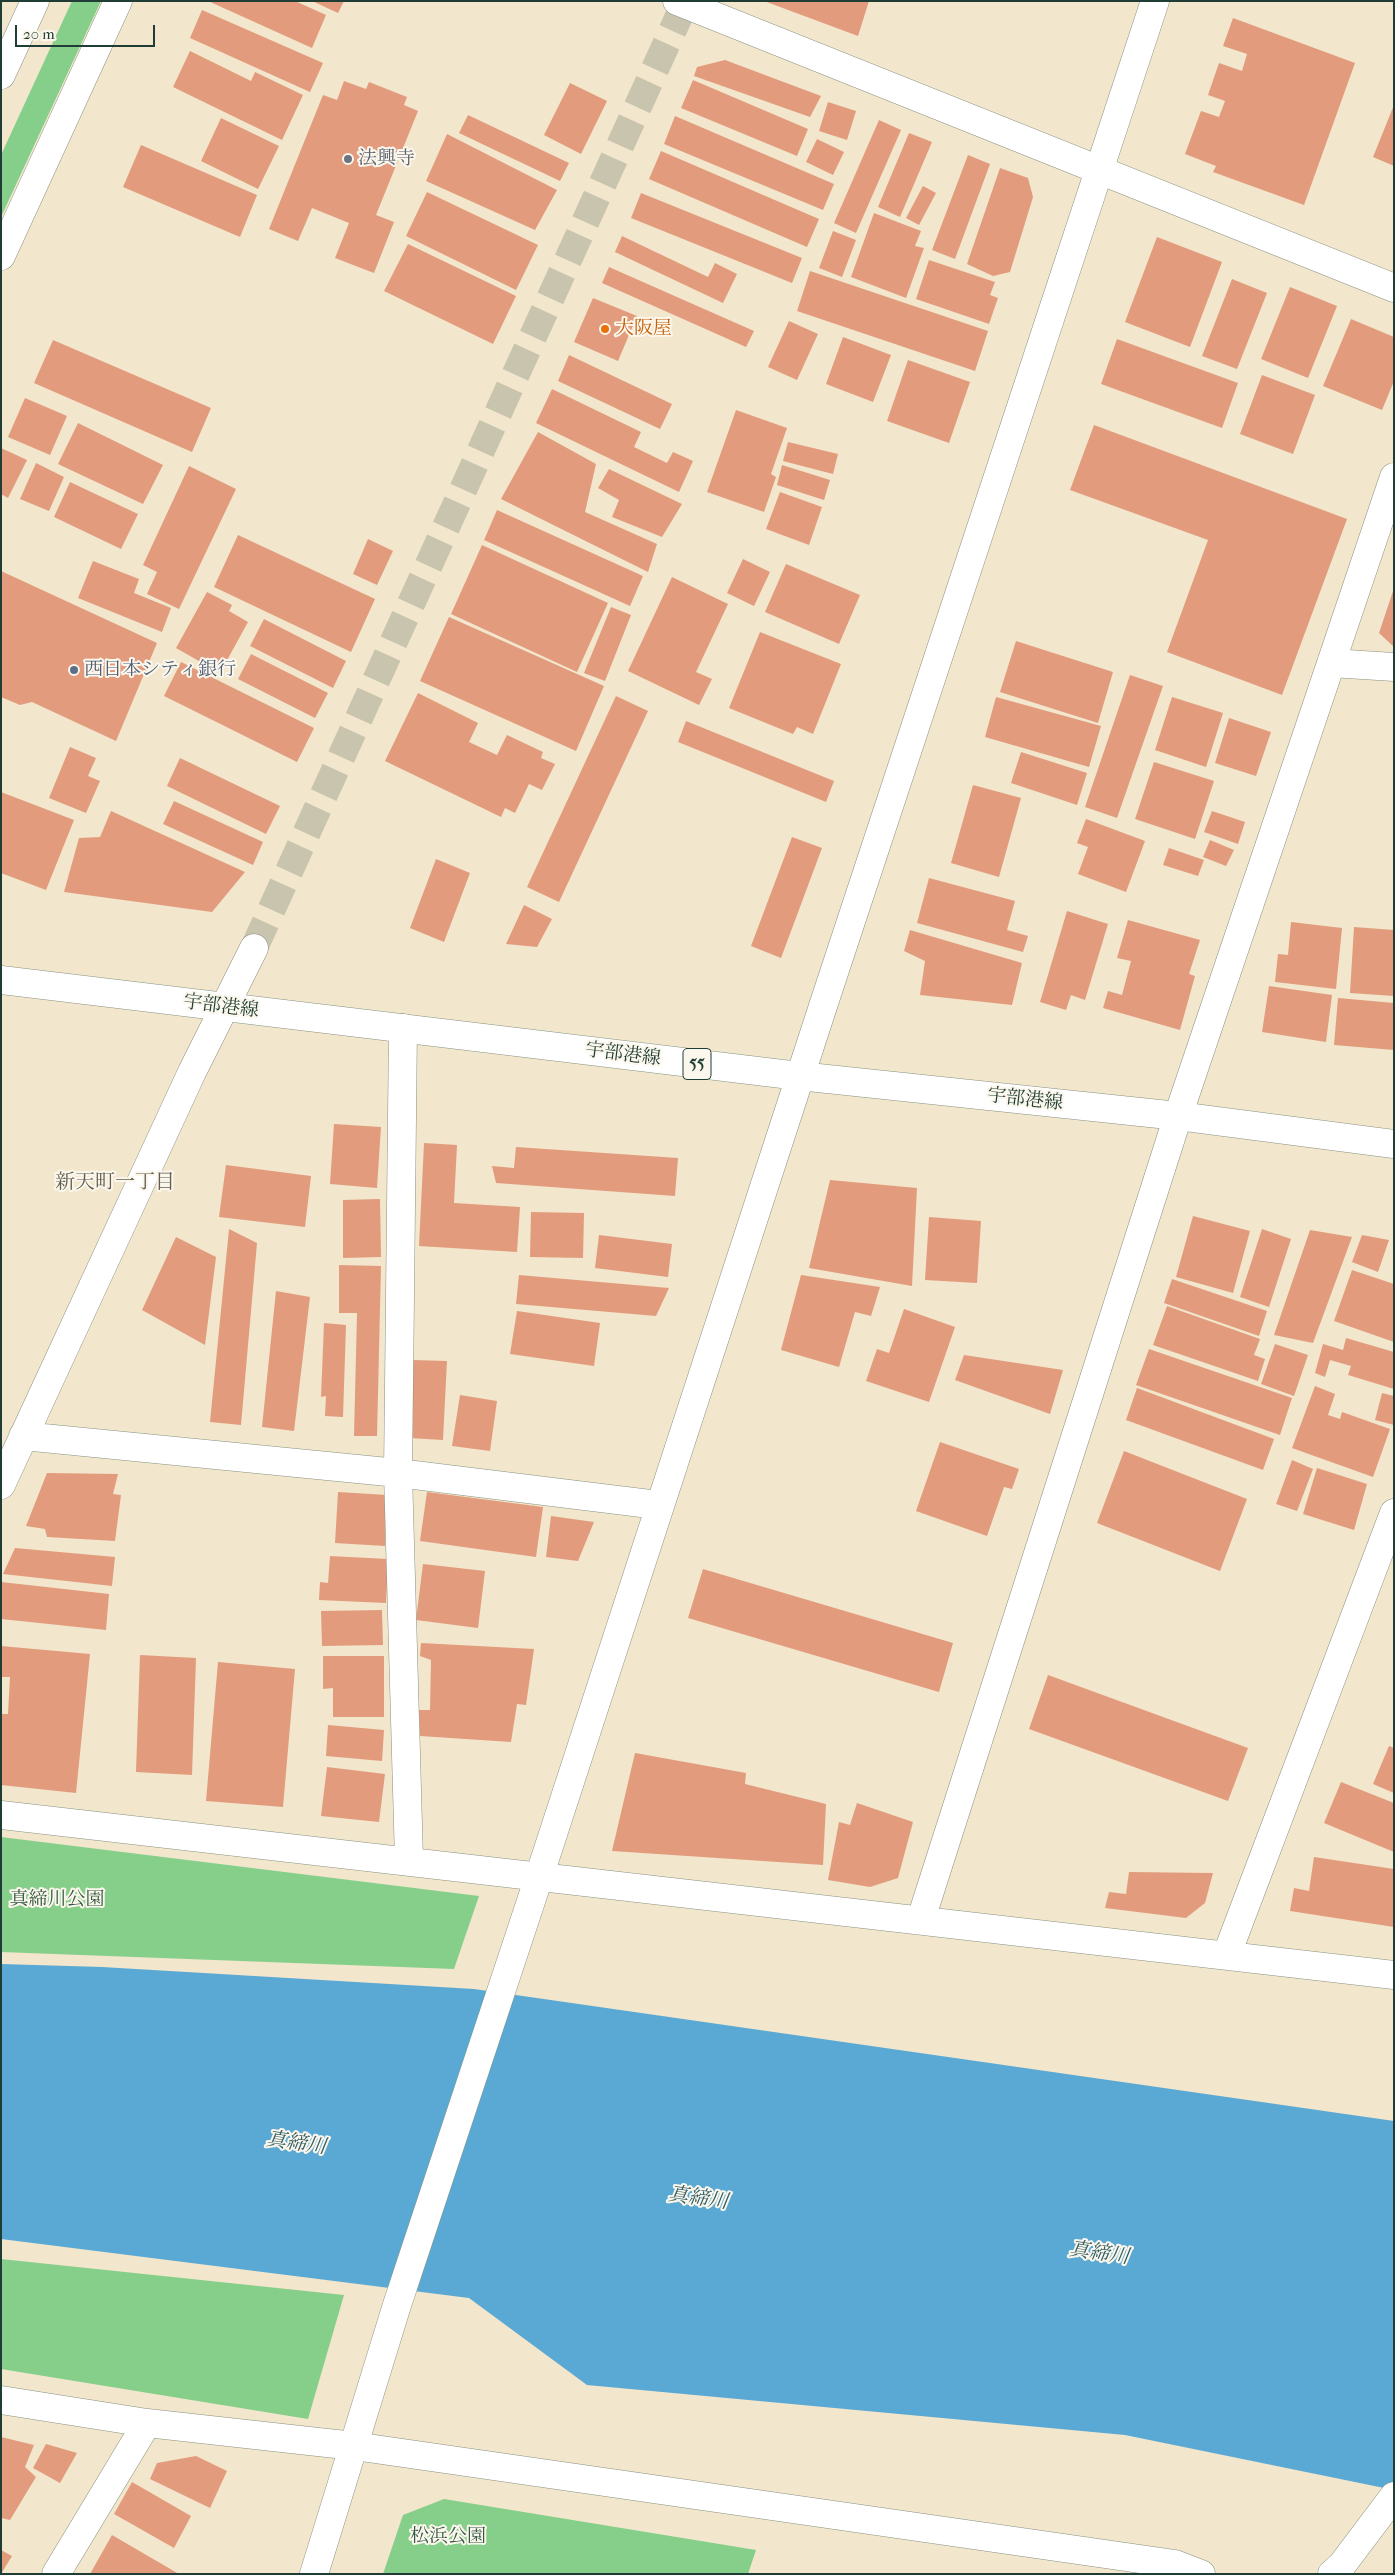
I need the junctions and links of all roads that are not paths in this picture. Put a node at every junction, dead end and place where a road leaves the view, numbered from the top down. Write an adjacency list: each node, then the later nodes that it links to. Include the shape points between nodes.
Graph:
1 (35, 1): 5 (main road)
2 (118, 1): 7 (main road)
3 (677, 1): 6 (main road)
4 (1156, 1): 6 (main road)
5 (1, 75)
6 (1098, 170): 8 (main road); 16 (main road)
7 (1, 256)
8 (1394, 288)
9 (1394, 477): 10 (main road)
10 (1331, 663): 11 (main road); 17 (main road)
11 (1394, 667)
12 (254, 948): 14 (main road)
13 (1, 980): 14 (main road, 宇部港線 / 55)
14 (225, 1007): 15 (main road, 宇部港線 / 55); 19 (main road)
15 (403, 1028): 16 (main road, 宇部港線 / 55); 20 (main road)
16 (799, 1076): 17 (main road, 宇部港線 / 55); 22 (main road)
17 (1178, 1116): 18 (main road, 宇部港線 / 55); 27 (main road)
18 (1394, 1144)
19 (23, 1436): 20 (main road); 21 (main road)
20 (398, 1473): 22 (main road); 25 (main road)
21 (1, 1485)
22 (658, 1505): 26 (main road)
23 (1394, 1513): 28 (main road)
24 (1, 1815): 25 (main road)
25 (409, 1860): 26 (main road)
26 (539, 1877): 27 (main road); 32 (main road, via 397,2305)
27 (921, 1919): 28 (main road)
28 (1227, 1954): 29 (main road)
29 (1394, 1975)
30 (1, 2400): 31 (main road)
31 (147, 2422): 32 (main road); 34 (main road)
32 (354, 2446): 35 (main road); 36 (main road, via 1165,2562)
33 (1392, 2499): 37 (main road)
34 (56, 2574)
35 (314, 2574)
36 (1201, 2574)
37 (1332, 2574)

